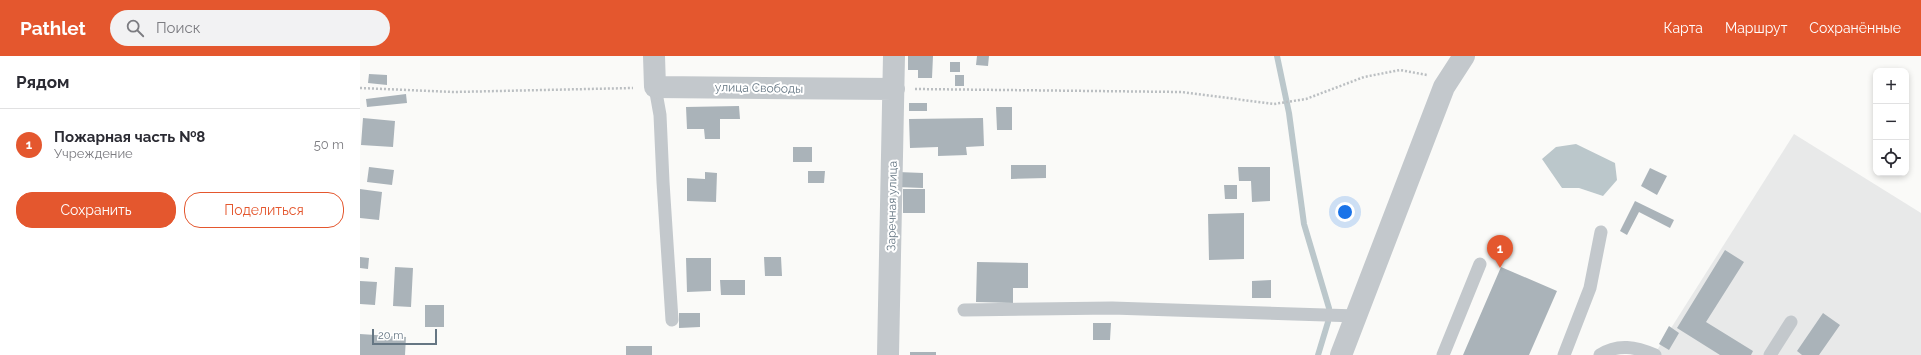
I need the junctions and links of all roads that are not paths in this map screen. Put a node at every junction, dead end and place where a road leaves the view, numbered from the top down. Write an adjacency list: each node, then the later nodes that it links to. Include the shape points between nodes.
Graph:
1 (654, 56): 4 (street)
2 (894, 56): 5 (street, Заречная улица)
3 (1464, 56): 9 (street, via 1444,87)
4 (655, 87): 5 (street, улица Свободы); 10 (lane, via 660,115)
5 (894, 89): 12 (street, Заречная улица)
6 (1601, 232): 15 (lane, via 1590,288)
7 (1480, 264): 14 (lane)
8 (964, 310): 9 (lane, via 1112,308)
9 (1357, 316): 13 (street)
10 (672, 320)
11 (1791, 322): 18 (lane)
12 (888, 355)
13 (1341, 355)
14 (1443, 355)
15 (1564, 355)
16 (1600, 355): 17 (lane, via 1608,350 1632,346)
17 (1655, 355)
18 (1770, 355)

